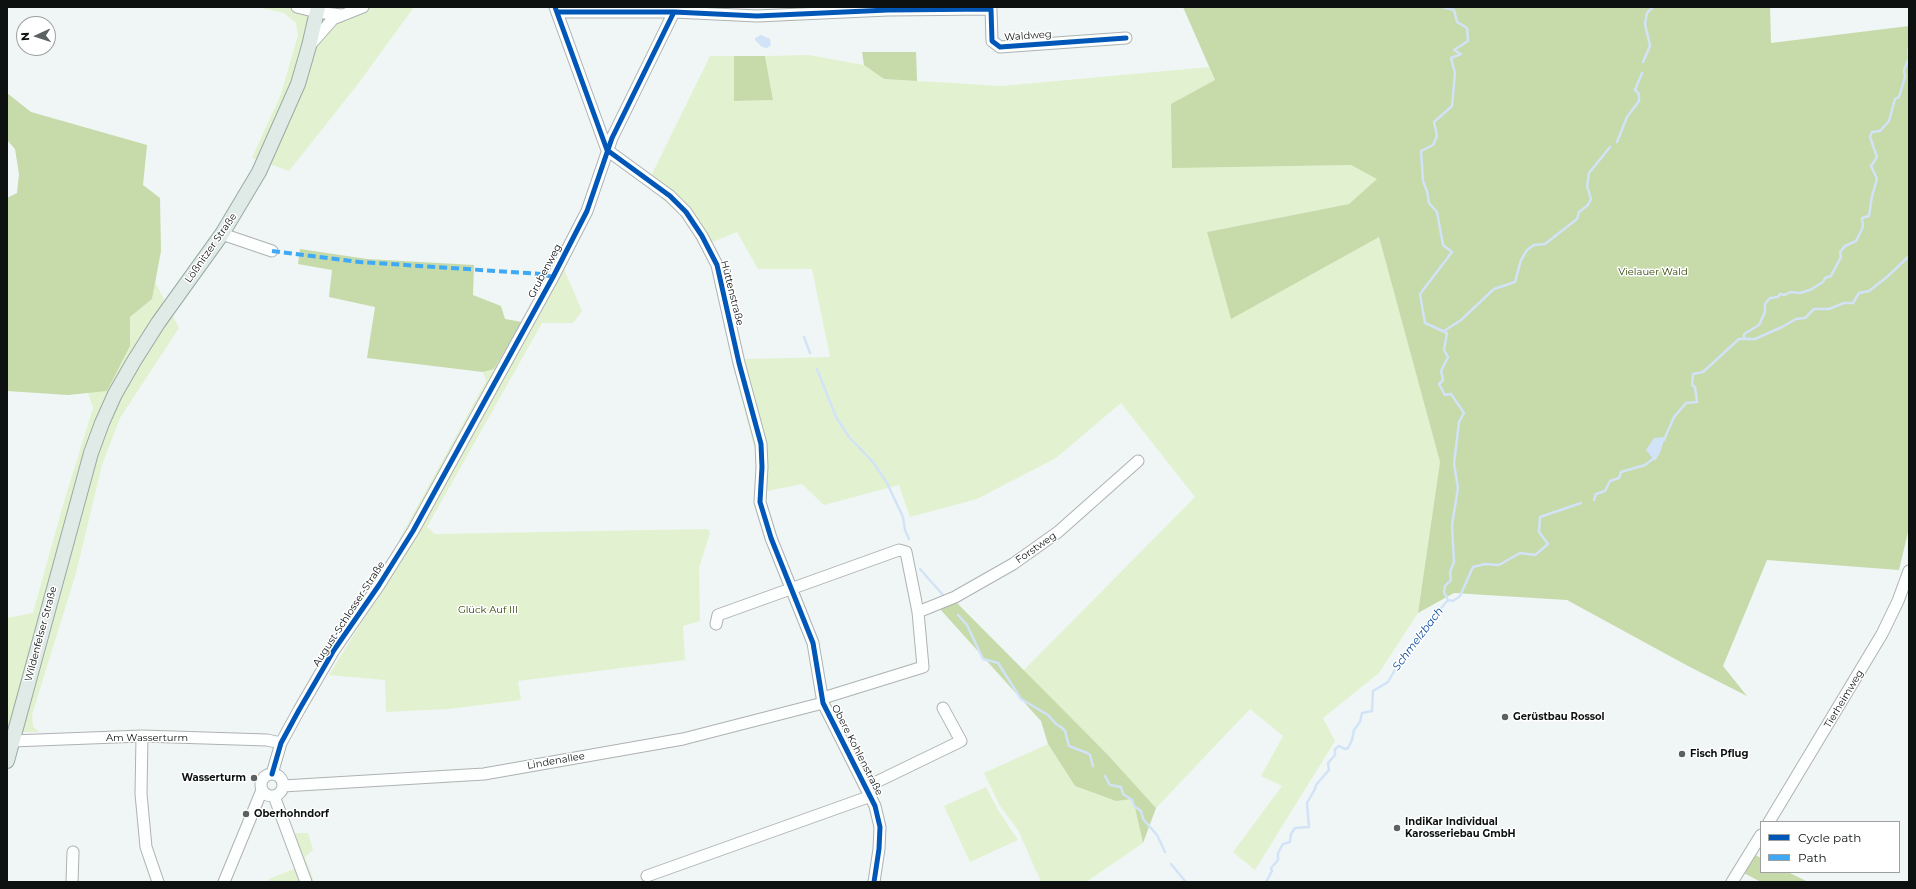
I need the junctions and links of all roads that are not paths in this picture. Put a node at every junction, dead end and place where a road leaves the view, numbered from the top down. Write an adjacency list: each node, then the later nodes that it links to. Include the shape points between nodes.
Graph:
1 (297, 7): 3 (street)
2 (363, 7): 6 (street)
3 (317, 9): 6 (street); 8 (main road, Lößnitzer Straße)
4 (556, 9): 5 (street, Waldweg); 9 (street)
5 (674, 12): 7 (street, Waldweg, via 757,16 888,10 991,9 992,41 1000,47); 9 (street, Grubenweg)
6 (341, 15): 8 (street, via 327,24)
7 (1126, 38)
8 (309, 46): 10 (main road, Lößnitzer Straße, via 298,84 279,131 259,172)
9 (607, 150): 14 (street, Grubenweg, via 587,211); 15 (street, Hüttenstraße, via 670,196 686,212 717,265 761,444 760,502)
10 (222, 234): 11 (street); 13 (main road, Lößnitzer Straße, via 158,323 115,394 91,453)
11 (272, 251)
12 (1138, 461): 18 (street, Forstweg, via 1058,532 1013,564 955,597)
13 (75, 508): 23 (main road, Wildenfelser Straße)
14 (413, 530): 24 (street, August-Schlosser-Straße, via 380,585 334,650)
15 (771, 538): 17 (street, Obere Kohlenstraße)
16 (1909, 571): 31 (street, Tierheimweg, via 1882,634)
17 (790, 588): 18 (street, via 899,550 906,552); 19 (street, via 718,615); 20 (street, Obere Kohlenstraße, via 813,644)
18 (918, 612): 20 (street, Obere Kohlenstraße, via 922,667)
19 (716, 624)
20 (823, 700): 27 (street, Lindenallee, via 683,739 484,774); 29 (street, Obere Kohlenstraße)
21 (943, 708): 29 (street, via 961,741)
22 (142, 736): 23 (street, Am Wasserturm); 24 (street, Am Wasserturm, via 267,740); 36 (street, via 141,794 146,847)
23 (12, 741): 25 (main road, Wildenfelser Straße)
24 (280, 743): 26 (street, August-Schlosser-Straße)
25 (7, 761)
26 (272, 774): 27 (street, via 281,779); 28 (street, via 262,779)
27 (283, 786): 30 (street)
28 (262, 790): 30 (street, via 267,795); 37 (street)
29 (869, 791): 34 (street, Obere Kohlenstraße); 39 (street, Obere Kohlenstraße, via 880,827)
30 (274, 796): 38 (street)
31 (1770, 821)
32 (1760, 837): 40 (street)
33 (73, 852): 35 (street)
34 (646, 876)
35 (72, 882)
36 (158, 882)
37 (224, 882)
38 (306, 882)
39 (874, 882)
40 (1732, 882)

